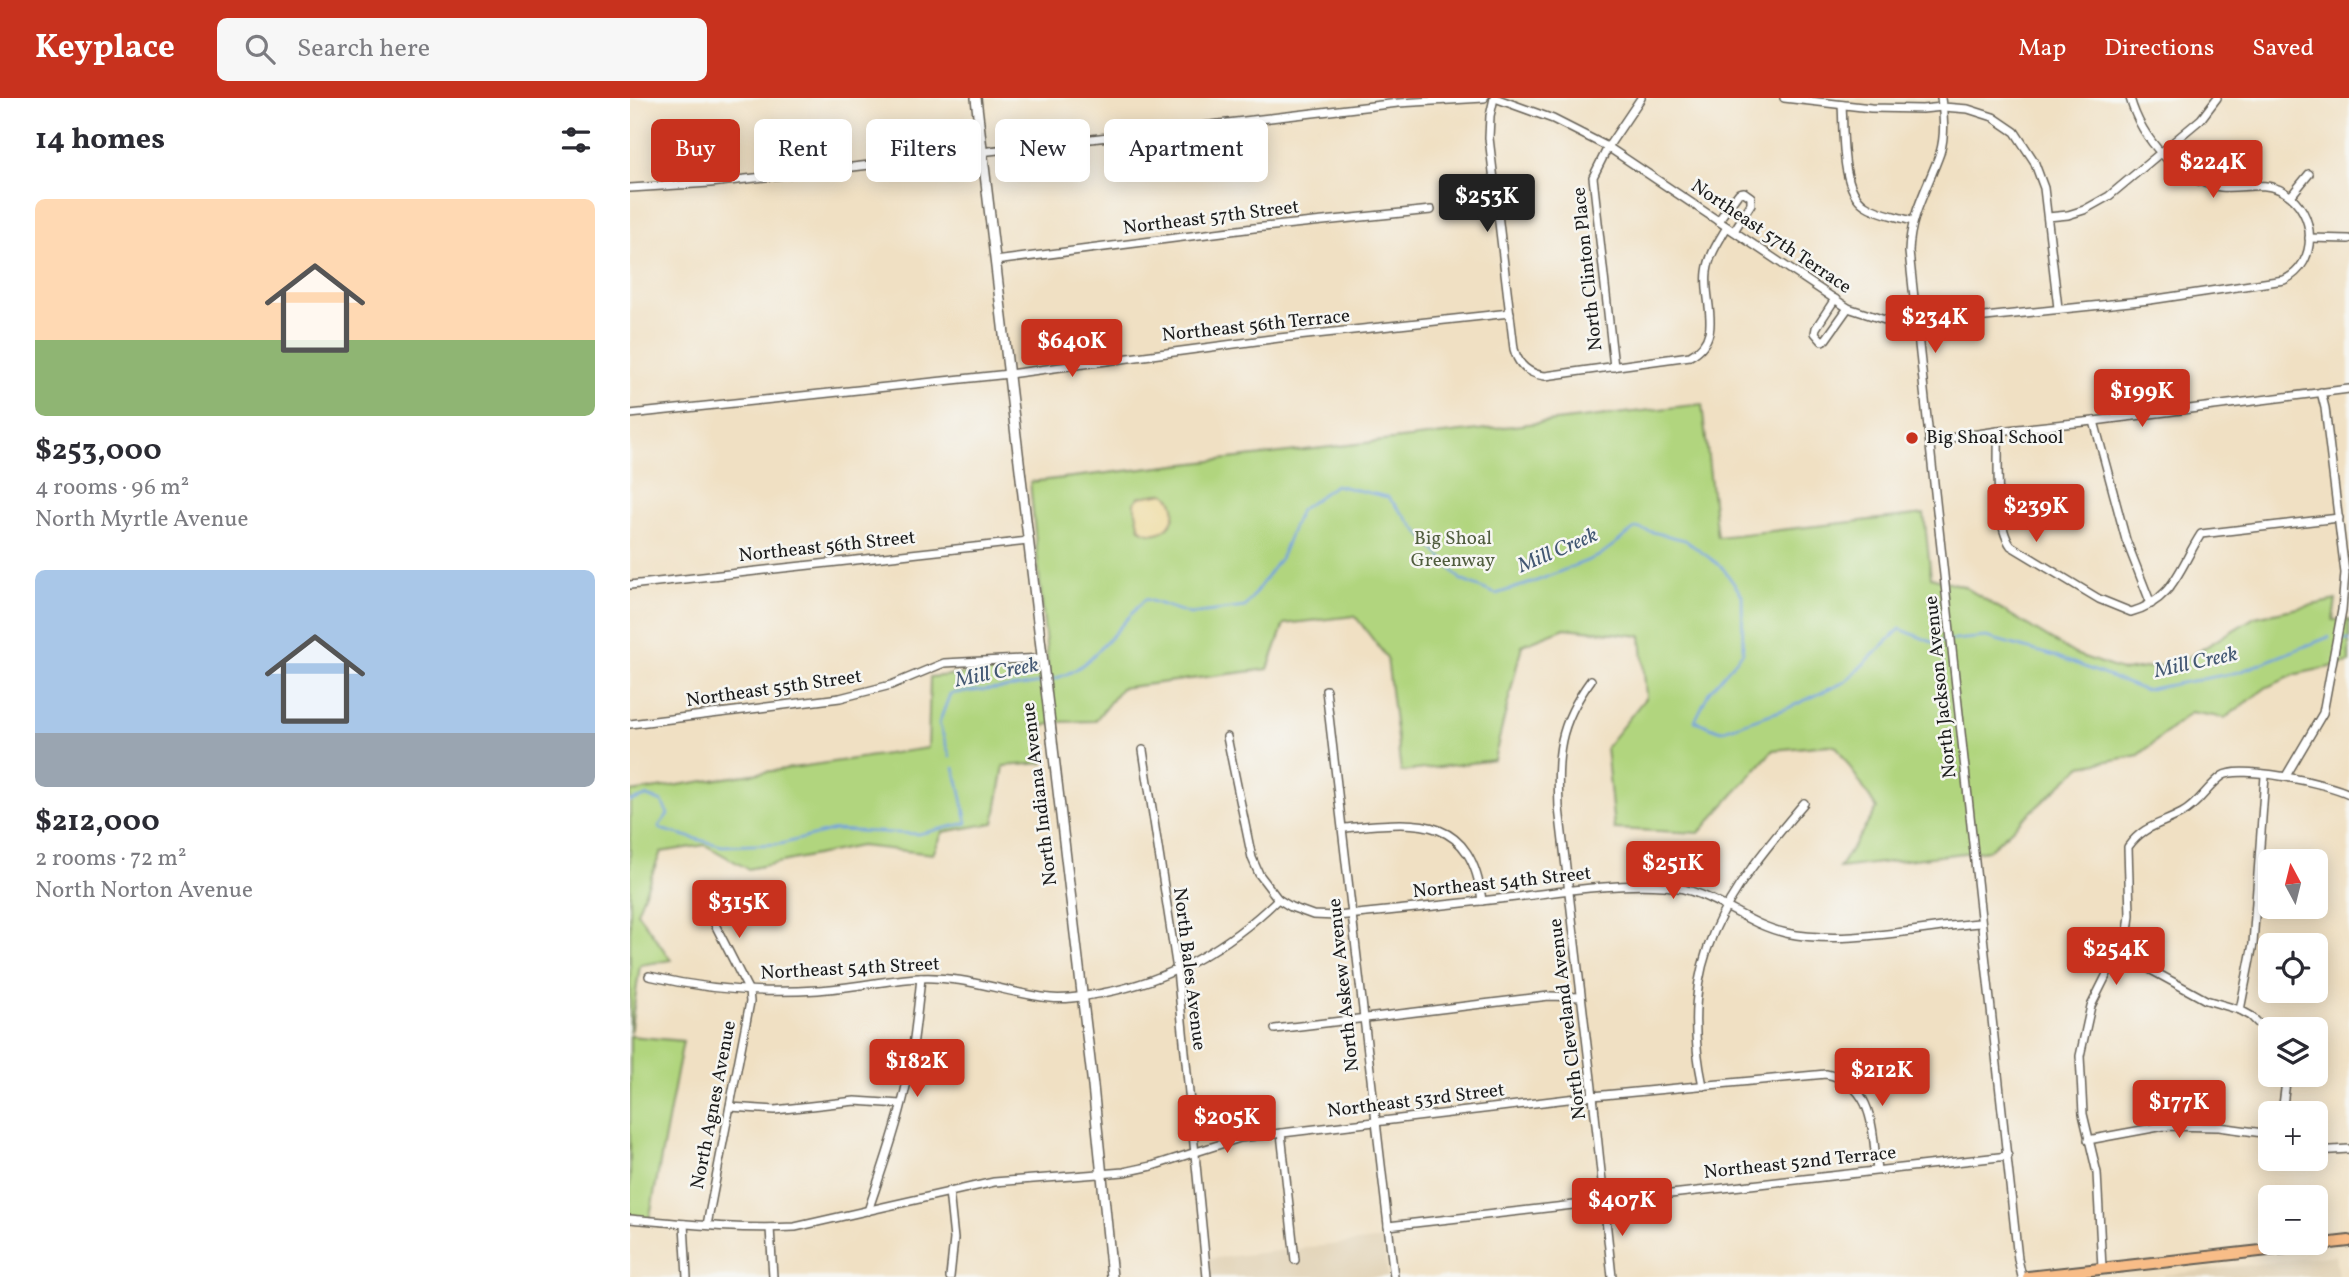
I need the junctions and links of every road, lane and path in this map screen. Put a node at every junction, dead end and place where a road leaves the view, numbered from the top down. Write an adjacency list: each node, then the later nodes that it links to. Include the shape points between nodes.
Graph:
1 (976, 98): 12 (street, North Indiana Avenue)
2 (1484, 98): 12 (street, via 1398,103)
3 (1494, 98): 11 (street, Northeast 57th Terrace, via 1553,119); 28 (street, via 1489,138)
4 (1641, 98): 11 (street, North Clinton Place)
5 (1784, 98): 9 (street)
6 (1941, 98): 10 (street, North Jackson Avenue)
7 (2130, 98): 13 (street, via 2142,127)
8 (2217, 98): 13 (street)
9 (1842, 105): 10 (street); 20 (street, via 1852,191 1871,209)
10 (1943, 107): 18 (street, via 1978,111 2015,132 2038,170); 20 (street, North Jackson Avenue, via 1940,151)
11 (1608, 147): 19 (street, Northeast 57th Terrace); 30 (street, North Clinton Place, via 1593,182)
12 (982, 152): 15 (street); 24 (street, North Indiana Avenue)
13 (2161, 152): 16 (street, via 2189,176 2210,185 2260,185); 18 (street, via 2099,203)
14 (2309, 174): 16 (street)
15 (630, 188)
16 (2291, 196): 22 (street, via 2306,219)
17 (1431, 210): 24 (street, Northeast 57th Street)
18 (2048, 217): 27 (street)
19 (1718, 221): 21 (street, Northeast 57th Terrace); 21 (street, via 1739,193 1748,194 1751,204)
20 (1912, 221): 29 (street, North Jackson Avenue, via 1909,252)
21 (1731, 229): 25 (street, Northeast 57th Terrace); 30 (street, via 1713,252 1707,269 1711,326 1706,342 1690,356)
22 (2309, 238): 23 (street); 27 (street, Northeast 57th Terrace, via 2305,261 2284,281)
23 (2349, 239)
24 (995, 261): 31 (street, North Indiana Avenue)
25 (1835, 299): 26 (street, Northeast 57th Terrace); 26 (street, via 1816,328 1819,339 1826,339)
26 (1848, 308): 29 (street, Northeast 57th Terrace, via 1888,321)
27 (2058, 309): 29 (street, Northeast 57th Terrace)
28 (1510, 313): 30 (street, via 1514,349 1521,365 1534,374); 31 (street, Northeast 56th Terrace)
29 (1917, 324): 37 (street, North Jackson Avenue)
30 (1614, 367)
31 (1009, 374): 34 (street, Northeast 56th Terrace); 39 (street, North Indiana Avenue)
32 (2349, 389): 33 (street)
33 (2321, 392): 35 (street); 38 (street)
34 (630, 414)
35 (2094, 421): 36 (street); 41 (street, via 2123,532)
36 (1998, 431): 37 (street); 41 (street, via 2001,523 2011,546 2108,603 2131,612)
37 (1930, 442): 59 (street, North Jackson Avenue)
38 (2339, 518): 41 (street, via 2201,534 2176,580); 49 (street, via 2344,590 2323,713)
39 (1028, 541): 40 (street, Northeast 56th Street); 42 (street, North Indiana Avenue)
40 (630, 585)
41 (2151, 604)
42 (1043, 659): 45 (street, Northeast 55th Street, via 944,663 891,685 841,698); 65 (street, North Indiana Avenue)
43 (1591, 680): 53 (street, North Cleveland Avenue, via 1569,714 1560,752 1559,808)
44 (1326, 690): 52 (street, North Askew Avenue)
45 (630, 724)
46 (1227, 737): 54 (street, via 1252,858)
47 (1143, 750): 61 (street, North Bales Avenue)
48 (2265, 776): 49 (street); 60 (street, via 2227,774 2183,813 2135,838 2128,847); 67 (street, via 2253,944)
49 (2286, 776): 50 (street)
50 (2349, 794)
51 (1804, 803): 57 (street, via 1756,860)
52 (1343, 828): 55 (street, via 1416,823 1446,833 1472,859); 58 (street, North Askew Avenue)
53 (1569, 890): 55 (street, Northeast 54th Street); 57 (street, Northeast 54th Street, via 1667,887 1697,892); 66 (street, North Cleveland Avenue)
54 (1278, 899): 58 (street, Northeast 54th Street, via 1313,915); 61 (street, Northeast 54th Street, via 1223,946)
55 (1482, 901): 58 (street, Northeast 54th Street)
56 (704, 902): 64 (street)
57 (1727, 906): 59 (street, Northeast 54th Street, via 1761,925 1809,936); 71 (street, via 1703,959 1697,995 1696,1042)
58 (1352, 915): 68 (street, North Askew Avenue)
59 (1981, 923): 82 (street, North Jackson Avenue)
60 (2126, 949): 67 (street, via 2142,965 2206,1000); 78 (street, via 2098,989 2082,1037 2080,1087)
61 (1177, 970): 65 (street, Northeast 54th Street, via 1132,987); 81 (street, North Bales Avenue)
62 (649, 976): 64 (street, Northeast 54th Street)
63 (921, 978): 64 (street, Northeast 54th Street, via 818,990); 65 (street, Northeast 54th Street, via 1052,999); 73 (street)
64 (749, 991): 74 (street, North Agnes Avenue)
65 (1082, 997): 84 (street, North Indiana Avenue)
66 (1581, 997): 68 (street, via 1549,996); 72 (street, North Cleveland Avenue)
67 (2240, 1010): 69 (street)
68 (1364, 1019): 70 (street); 75 (street, North Askew Avenue)
69 (2258, 1023)
70 (1275, 1029)
71 (1703, 1086): 72 (street, Northeast 53rd Street); 83 (street, Northeast 53rd Street, via 1826,1074 1837,1077 1855,1089 1867,1108)
72 (1594, 1096): 75 (street, Northeast 53rd Street); 86 (street, North Cleveland Avenue)
73 (901, 1104): 74 (street, via 855,1101 775,1110); 87 (street)
74 (730, 1107): 90 (street, North Agnes Avenue)
75 (1376, 1122): 77 (street, Northeast 53rd Street); 91 (street, North Askew Avenue)
76 (2258, 1132): 78 (street, via 2164,1126)
77 (1281, 1133): 81 (street, Northeast 53rd Street, via 1233,1140); 94 (street)
78 (2088, 1140): 95 (street, via 2097,1173)
79 (2349, 1149): 80 (street)
80 (2328, 1150)
81 (1193, 1153): 84 (street, Northeast 53rd Street, via 1152,1166); 100 (street, North Bales Avenue)
82 (2008, 1156): 83 (street, Northeast 52nd Terrace); 103 (street, North Jackson Avenue)
83 (1877, 1170): 86 (street, Northeast 52nd Terrace)
84 (1101, 1174): 85 (street, Northeast 53rd Street, via 994,1182); 99 (street, North Indiana Avenue)
85 (949, 1191): 87 (street, Northeast 53rd Street); 98 (street, via 954,1239)
86 (1605, 1201): 91 (street, Northeast 52nd Terrace); 102 (street, North Cleveland Avenue)
87 (868, 1211): 92 (street, Northeast 53rd Street)
88 (630, 1219): 89 (street, Northeast 53rd Street)
89 (684, 1224): 90 (street, Northeast 53rd Street); 96 (street)
90 (707, 1226): 92 (street, Northeast 53rd Street)
91 (1388, 1226): 101 (street, North Askew Avenue)
92 (770, 1228): 97 (street)
93 (2349, 1241): 95 (main road)
94 (1295, 1260)
95 (2102, 1268): 104 (main road)
96 (687, 1277)
97 (773, 1277)
98 (950, 1277)
99 (1112, 1277)
100 (1207, 1277)
101 (1394, 1277)
102 (1612, 1277)
103 (2022, 1277)
104 (2028, 1277)

